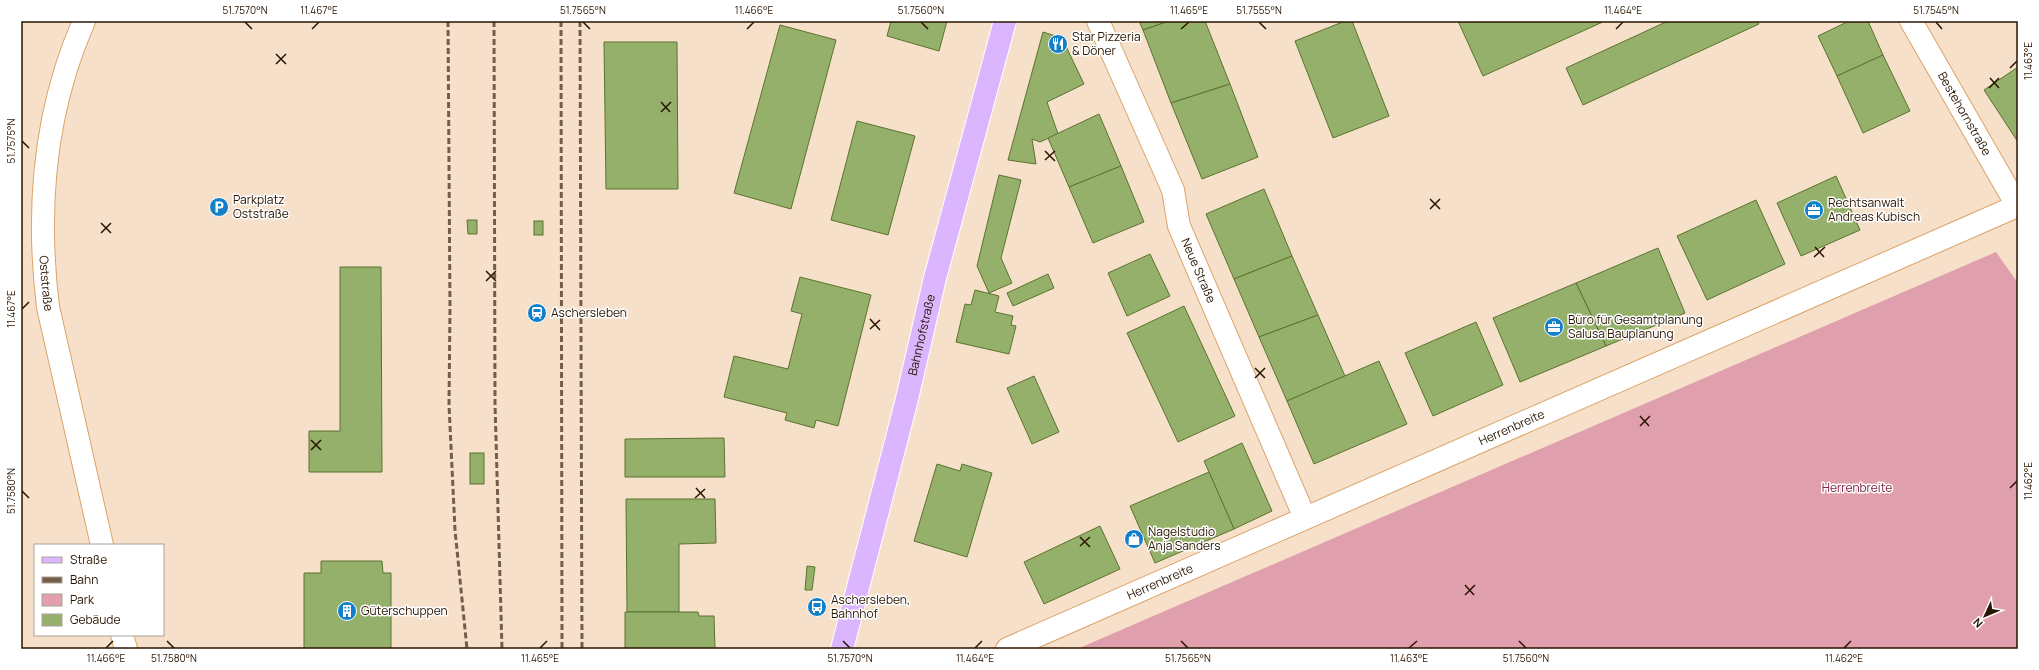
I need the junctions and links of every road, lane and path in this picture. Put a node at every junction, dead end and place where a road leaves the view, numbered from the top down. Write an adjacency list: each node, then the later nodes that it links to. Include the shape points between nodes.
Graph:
1 (84, 21): 7 (street, Oststraße, via 50,134 42,220 48,307)
2 (1005, 21): 10 (main road, Bahnhofstraße, via 935,278 906,403)
3 (1098, 21): 6 (street, Neue Straße, via 1173,190 1179,226)
4 (1911, 21): 5 (street, Bestehornstraße)
5 (2017, 207): 6 (street, Herrenbreite)
6 (1305, 518): 11 (street, Herrenbreite)
7 (102, 544)
8 (122, 636): 9 (street)
9 (126, 649)
10 (842, 649)
11 (1007, 649)

